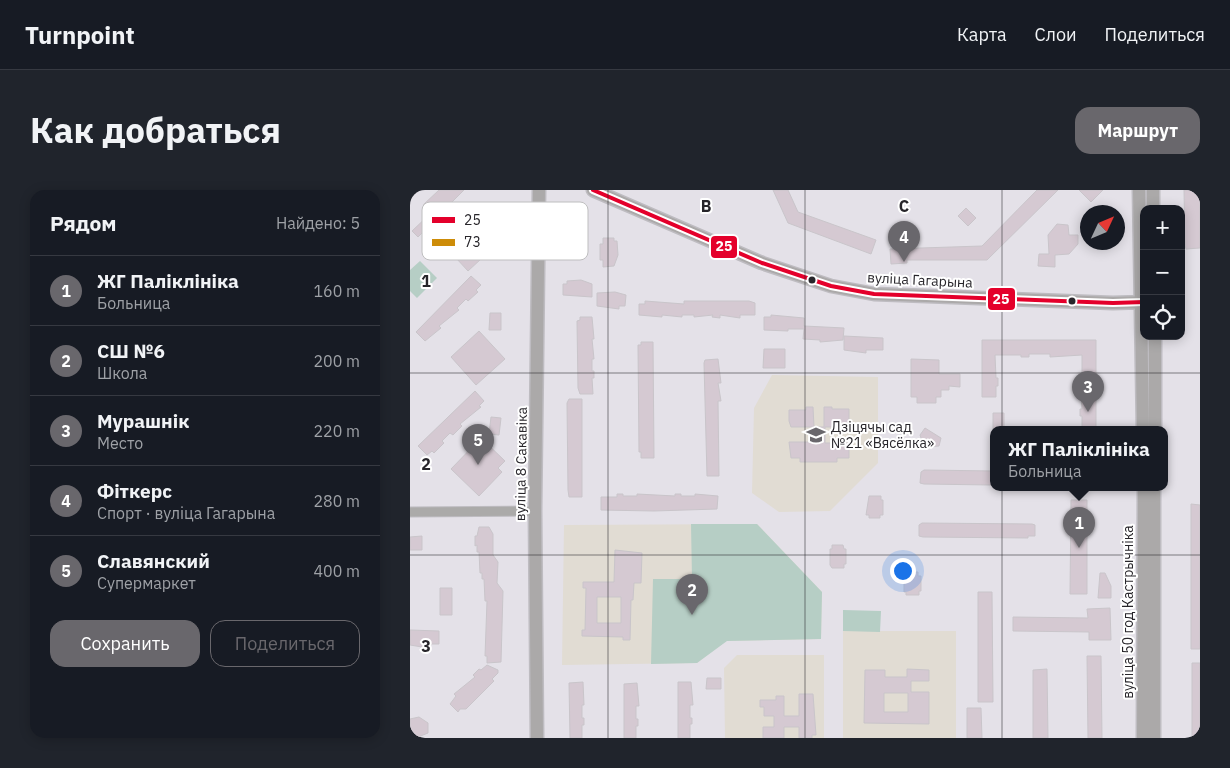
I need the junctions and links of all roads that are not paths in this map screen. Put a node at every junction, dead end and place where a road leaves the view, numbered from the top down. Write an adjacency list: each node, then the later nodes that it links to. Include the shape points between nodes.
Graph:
1 (593, 190): 7 (main road, вуліца Гагарына, via 762,263 832,286 874,294)
2 (1139, 190): 6 (main road)
3 (1153, 190): 4 (main road)
4 (1153, 205)
5 (539, 260): 15 (main road, вуліца 8 Сакавіка)
6 (1143, 295)
7 (1140, 302)
8 (1143, 340): 10 (main road)
9 (1155, 340): 11 (main road)
10 (1143, 426)
11 (1155, 426)
12 (1144, 491): 17 (main road, вуліца 50 год Кастрычніка)
13 (1154, 491): 18 (main road, вуліца 50 год Кастрычніка)
14 (410, 512): 15 (street)
15 (535, 512): 16 (main road, вуліца 8 Сакавіка)
16 (536, 738)
17 (1143, 738)
18 (1154, 738)

